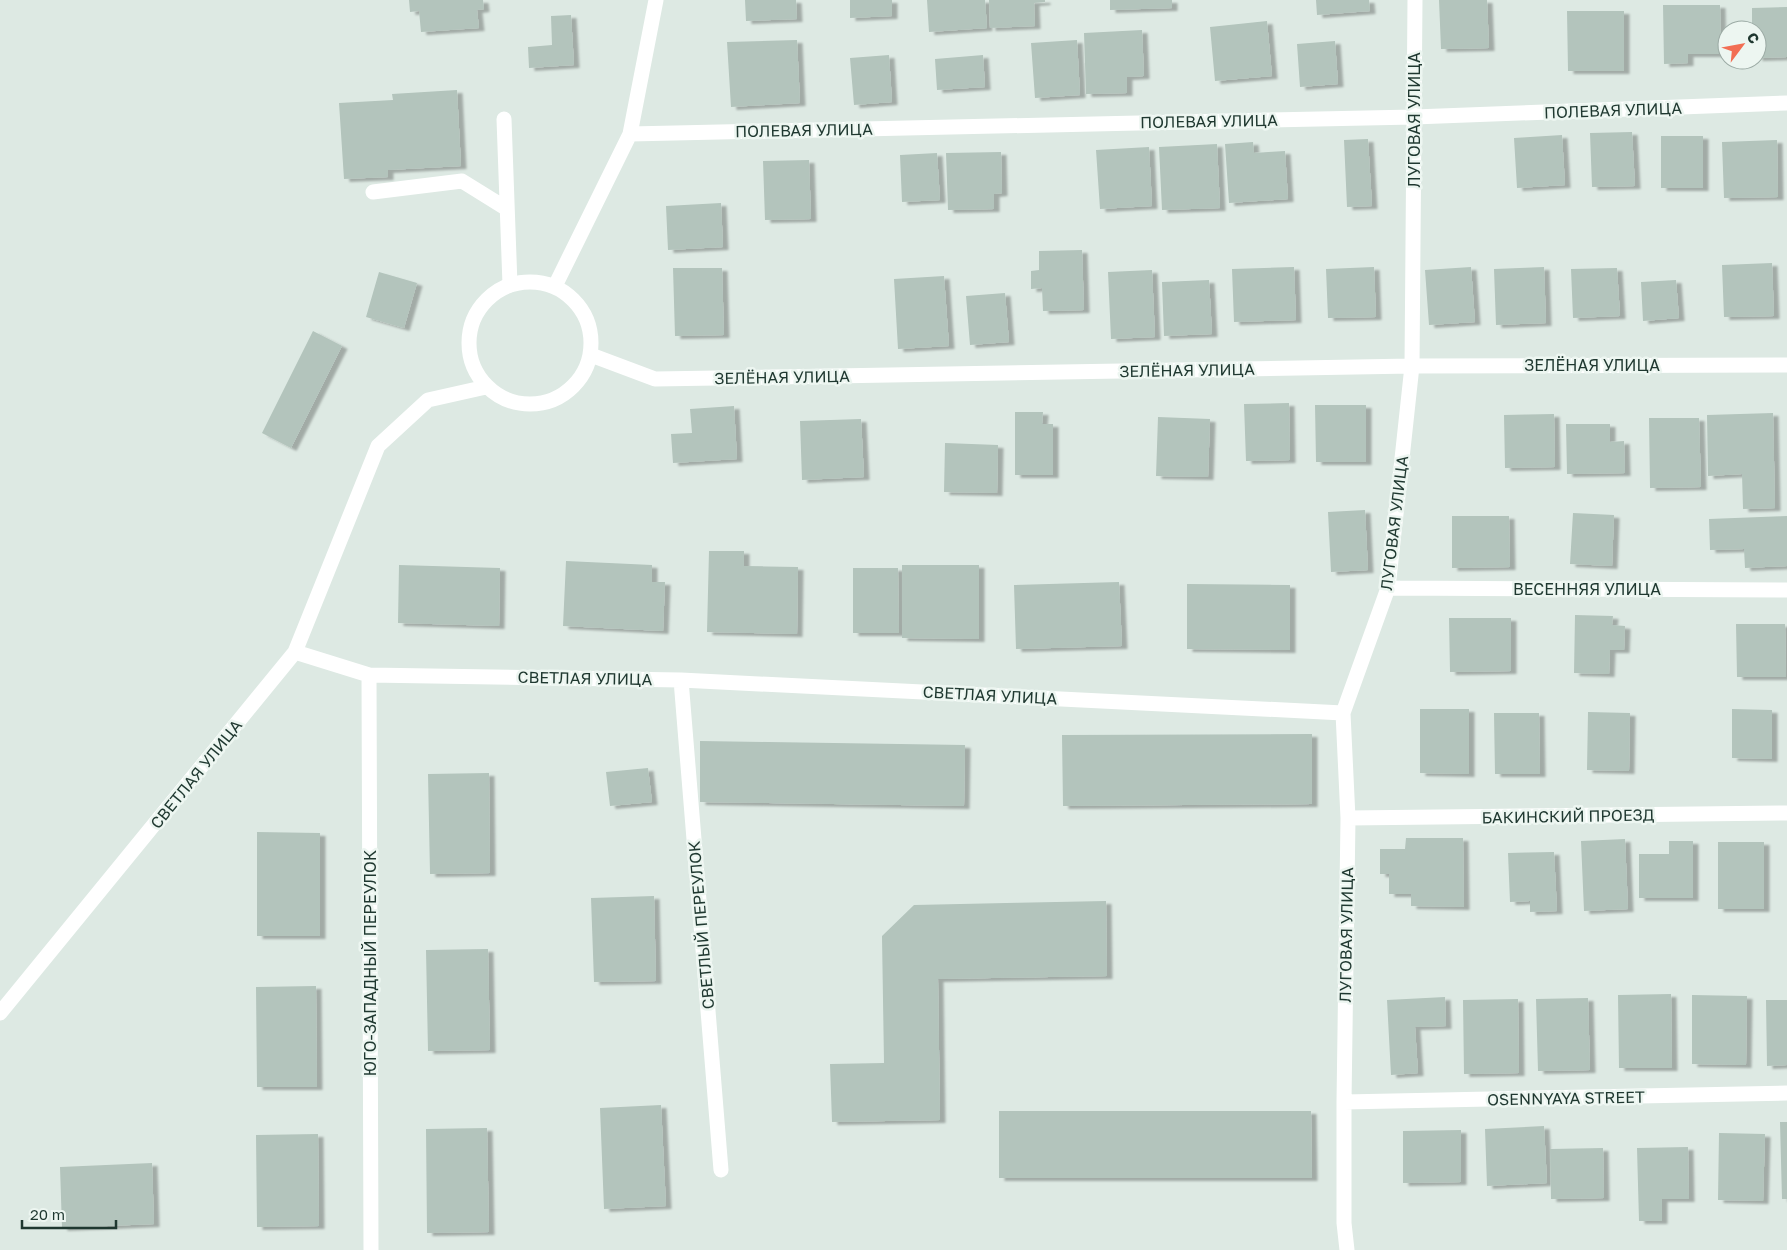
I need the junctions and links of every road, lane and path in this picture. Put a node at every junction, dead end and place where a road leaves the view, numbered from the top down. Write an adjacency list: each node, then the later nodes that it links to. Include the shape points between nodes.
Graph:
1 (656, 0): 6 (street)
2 (1415, 0): 4 (street, ЛУГОВАЯ УЛИЦА)
3 (1787, 103): 4 (street, ПОЛЕВАЯ УЛИЦА)
4 (1414, 117): 6 (street, ПОЛЕВАЯ УЛИЦА); 13 (street, ЛУГОВАЯ УЛИЦА)
5 (504, 119): 8 (street)
6 (630, 134): 10 (street)
7 (373, 192): 8 (street, via 462,181)
8 (507, 209): 9 (street)
9 (510, 285): 10 (street, via 527,280); 14 (street, via 500,288 479,307 468,334 470,362)
10 (555, 286): 11 (street, via 578,302 590,327)
11 (591, 355): 13 (street, ЗЕЛЁНАЯ УЛИЦА, via 655,379); 14 (street, via 583,376 568,392 548,402 526,405 504,399)
12 (1787, 365): 13 (street, ЗЕЛЁНАЯ УЛИЦА)
13 (1412, 366): 15 (street, ЛУГОВАЯ УЛИЦА)
14 (486, 387): 17 (street, via 428,400 378,446)
15 (1388, 588): 16 (street, ВЕСЕННЯЯ УЛИЦА); 20 (street, ЛУГОВАЯ УЛИЦА)
16 (1787, 590)
17 (295, 652): 18 (street, СВЕТЛАЯ УЛИЦА); 23 (street, СВЕТЛАЯ УЛИЦА)
18 (369, 675): 19 (street, СВЕТЛАЯ УЛИЦА); 27 (street, ЮГО-ЗАПАДНЫЙ ПЕРЕУЛОК)
19 (681, 680): 20 (street, СВЕТЛАЯ УЛИЦА); 26 (street, СВЕТЛЫЙ ПЕРЕУЛОК)
20 (1343, 713): 22 (street, ЛУГОВАЯ УЛИЦА)
21 (1787, 813): 22 (street, БАКИНСКИЙ ПРОЕЗД)
22 (1348, 818): 25 (street, ЛУГОВАЯ УЛИЦА)
23 (0, 1013)
24 (1787, 1093): 25 (street, OSENNYAYA STREET)
25 (1344, 1102): 28 (street, ЛУГОВАЯ УЛИЦА)
26 (720, 1170)
27 (371, 1250)
28 (1347, 1250)

